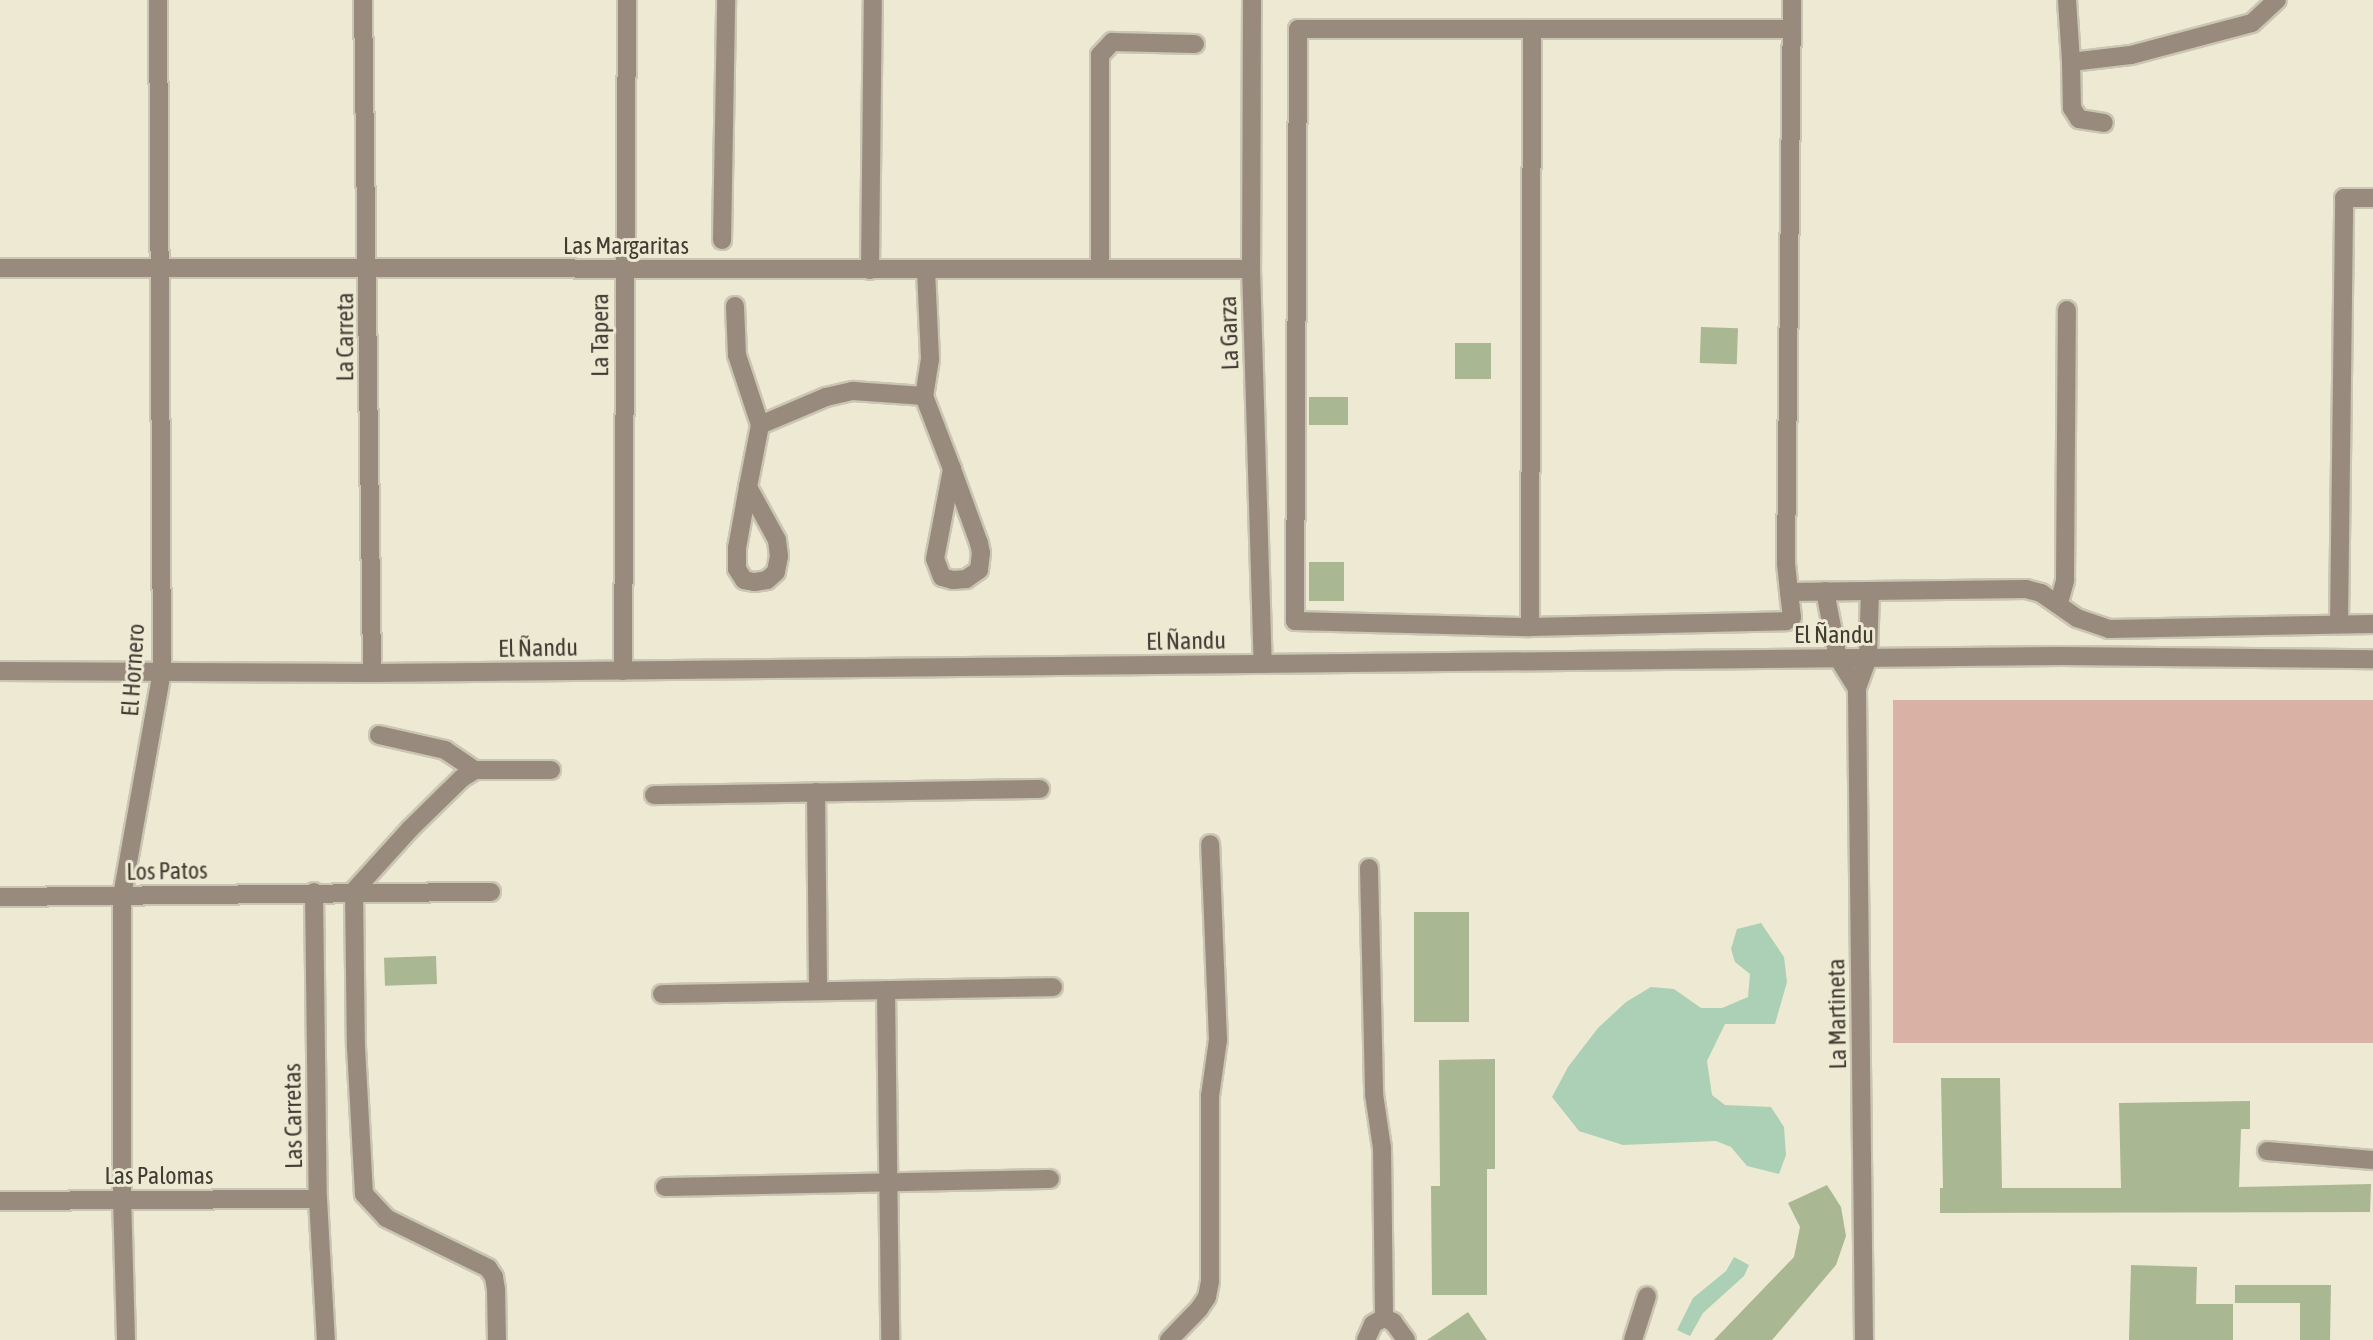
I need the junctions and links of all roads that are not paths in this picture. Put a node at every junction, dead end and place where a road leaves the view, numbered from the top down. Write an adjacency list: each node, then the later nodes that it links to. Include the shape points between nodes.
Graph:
1 (158, 0): 19 (street, El Hornero)
2 (363, 0): 17 (street, La Carreta)
3 (627, 0): 22 (street, La Tapera)
4 (726, 0): 16 (street)
5 (873, 0): 23 (street)
6 (1252, 0): 21 (street, La Garza)
7 (1792, 0): 10 (street)
8 (2067, 0): 13 (street)
9 (2277, 0): 13 (street, via 2252,23 2131,55)
10 (1792, 29): 11 (street); 32 (street)
11 (1532, 30): 37 (street); 37 (street, via 1298,29 1295,590 1295,621)
12 (1195, 44): 20 (street, via 1112,42 1100,55)
13 (2071, 62): 14 (street, via 2072,108 2079,119)
14 (2104, 123)
15 (2373, 198): 35 (street, via 2344,198)
16 (722, 240)
17 (369, 266): 19 (street, Las Margaritas); 22 (street, Las Margaritas); 45 (street, La Carreta)
18 (0, 268): 19 (street, Las Margaritas)
19 (159, 269): 43 (street, El Hornero)
20 (1100, 269): 21 (street, Las Margaritas); 24 (street, Las Margaritas)
21 (1251, 269): 41 (street, La Garza)
22 (624, 270): 23 (street, Las Margaritas); 44 (street, La Tapera)
23 (870, 270): 24 (street, Las Margaritas)
24 (926, 270): 27 (street, via 930,359)
25 (735, 306): 28 (street, via 737,355)
26 (2067, 310): 34 (street, via 2065,580)
27 (924, 396): 28 (street, via 853,391); 29 (street)
28 (760, 425): 30 (street)
29 (952, 469): 29 (street, via 981,553 979,570 953,580 942,577 935,559)
30 (748, 487)
31 (1825, 591): 32 (street); 33 (street); 38 (street)
32 (1789, 592): 37 (street, via 1792,617 1786,621)
33 (1870, 592): 34 (street, via 2026,589); 39 (street)
34 (2059, 603): 35 (street, via 2077,618 2109,629)
35 (2339, 624): 36 (street)
36 (2373, 624)
37 (1530, 627)
38 (1838, 658): 39 (street, El Ñandu); 41 (street, El Ñandu); 46 (street)
39 (1868, 658): 40 (street, El Ñandu); 46 (street)
40 (2373, 659)
41 (1263, 664): 44 (street, El Ñandu)
42 (0, 671): 43 (street, El Ñandu)
43 (162, 671): 45 (street, El Ñandu); 58 (street, El Hornero)
44 (623, 671): 45 (street, El Ñandu)
45 (372, 673)
46 (1857, 688): 82 (street, La Martineta)
47 (379, 735): 48 (street, via 445,750)
48 (475, 770): 49 (street); 55 (street, via 421,818)
49 (551, 770)
50 (1040, 789): 51 (street)
51 (816, 792): 52 (street); 62 (street)
52 (654, 795)
53 (1210, 844): 78 (street, via 1218,1040 1210,1096 1210,1281 1199,1309)
54 (1369, 868): 73 (street)
55 (354, 891): 56 (street, Los Patos); 57 (street, Los Patos); 76 (street, via 364,1194 386,1218 488,1268 496,1289)
56 (314, 892): 58 (street, Los Patos); 69 (street, Las Carretas)
57 (491, 892)
58 (122, 896): 59 (street, Los Patos); 70 (street, El Hornero)
59 (0, 897)
60 (1053, 987): 61 (street)
61 (886, 990): 62 (street); 67 (street)
62 (818, 991): 63 (street)
63 (662, 994)
64 (2267, 1151): 65 (street)
65 (2373, 1160)
66 (1050, 1179): 67 (street)
67 (887, 1181): 68 (street); 77 (street)
68 (665, 1187)
69 (318, 1199): 70 (street, Las Palomas); 75 (street, Las Carretas)
70 (122, 1200): 71 (street, Las Palomas); 74 (street, El Hornero)
71 (0, 1201)
72 (1647, 1296): 81 (street)
73 (1384, 1318): 79 (street, via 1373,1324); 80 (street)
74 (126, 1340)
75 (326, 1340)
76 (497, 1340)
77 (890, 1340)
78 (1169, 1340)
79 (1366, 1340)
80 (1406, 1340)
81 (1633, 1340)
82 (1864, 1340)

